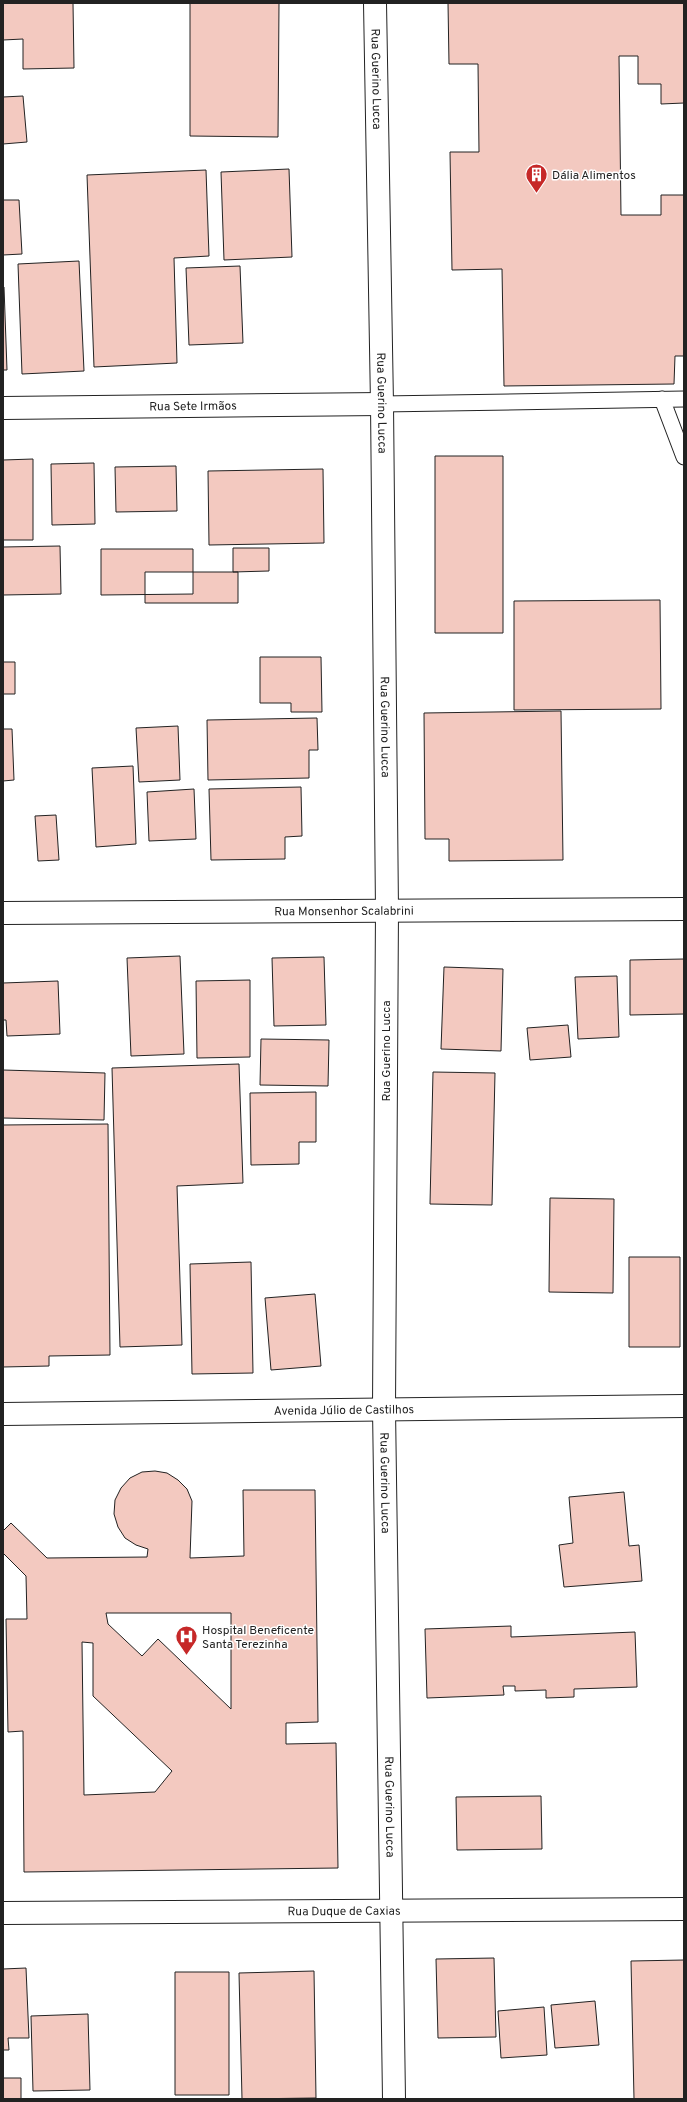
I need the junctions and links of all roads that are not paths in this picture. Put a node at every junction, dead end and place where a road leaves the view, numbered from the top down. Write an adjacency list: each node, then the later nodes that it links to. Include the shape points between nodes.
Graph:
1 (375, 3): 4 (street, Rua Guerino Lucca)
2 (662, 399): 3 (lane); 4 (lane); 6 (lane)
3 (684, 399)
4 (382, 404): 5 (street, Rua Sete Irmãos); 8 (street, Rua Guerino Lucca)
5 (3, 408)
6 (684, 457)
7 (684, 909): 8 (street, Rua Monsenhor Scalabrini)
8 (387, 910): 9 (street, Rua Monsenhor Scalabrini); 11 (street, Rua Guerino Lucca)
9 (3, 913)
10 (684, 1406): 11 (street, Avenida Júlio de Castilhos)
11 (384, 1409): 12 (street, Avenida Júlio de Castilhos); 14 (street, Rua Guerino Lucca)
12 (3, 1414)
13 (684, 1908): 14 (street, Rua Duque de Caxias)
14 (391, 1909): 15 (street, Rua Duque de Caxias); 16 (street, Rua Guerino Lucca)
15 (3, 1913)
16 (394, 2099)

